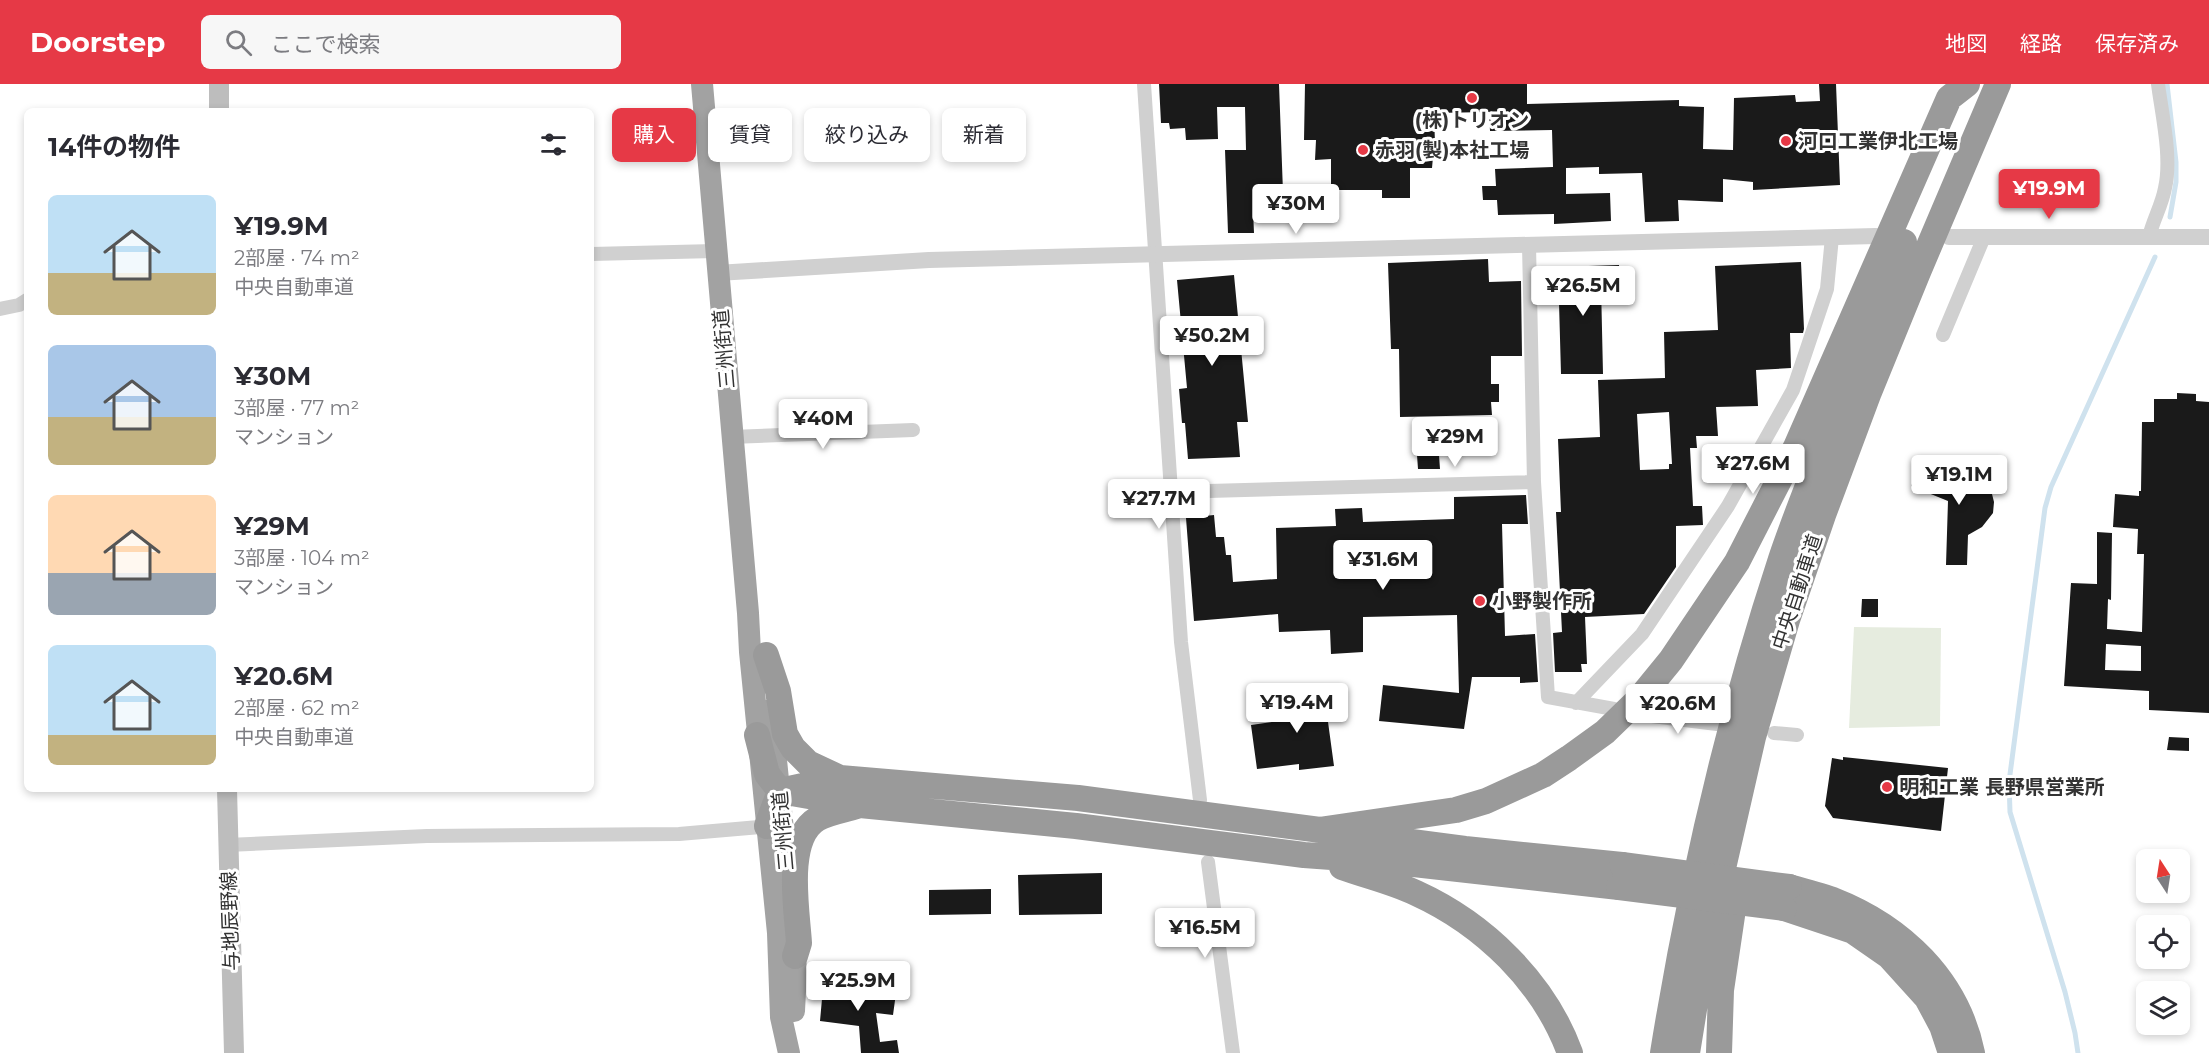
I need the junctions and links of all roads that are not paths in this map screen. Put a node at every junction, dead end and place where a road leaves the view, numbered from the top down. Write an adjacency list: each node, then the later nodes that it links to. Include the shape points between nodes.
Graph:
1 (219, 84): 7 (main road)
2 (702, 84): 17 (highway, 三州街道)
3 (1144, 84): 16 (street)
4 (1967, 84): 41 (highway, via 1948,98 1796,447 1737,562 1671,660 1640,698 1605,732 1569,758 1543,775 1486,801 1456,810); 52 (highway, 中央自動車道, via 1781,558 1712,806 1679,955)
5 (1998, 84): 27 (highway, 中央自動車道, via 1869,392 1823,515)
6 (2158, 84): 12 (street, via 2167,176)
7 (219, 108)
8 (1876, 236): 9 (street)
9 (1832, 237): 14 (street); 28 (street, via 1827,289 1793,390 1728,506 1642,634)
10 (1949, 237): 11 (street)
11 (1984, 237): 12 (street); 20 (street)
12 (2149, 237): 13 (street)
13 (2209, 237)
14 (1529, 245): 16 (street); 23 (street)
15 (594, 254): 17 (street)
16 (1155, 256): 17 (street); 24 (street)
17 (716, 262): 22 (highway, 三州街道)
18 (24, 302): 19 (street)
19 (0, 309)
20 (1943, 334)
21 (912, 430): 22 (street)
22 (731, 437): 25 (highway, 三州街道)
23 (1534, 482): 24 (street); 28 (street, via 1548,697)
24 (1172, 492): 38 (street, via 1181,642)
25 (748, 613): 26 (highway, 三州街道); 33 (highway, 三州街道)
26 (766, 655): 35 (highway, via 793,748 808,764); 36 (highway, 三州街道)
27 (1766, 689): 53 (highway, 中央自動車道, via 1702,960); 54 (highway, via 1761,752 1744,834 1721,990)
28 (1576, 703): 29 (street)
29 (1614, 709)
30 (1644, 715): 31 (street)
31 (1717, 724)
32 (1774, 733): 34 (street)
33 (757, 735): 36 (highway, via 767,774); 40 (highway, 三州街道)
34 (1797, 735)
35 (840, 778): 36 (highway); 41 (highway, via 1078,798)
36 (780, 791): 39 (highway); 40 (highway)
37 (227, 792): 42 (main road, 与地辰野線)
38 (1200, 800)
39 (860, 805): 43 (highway, via 1076,826); 47 (highway, via 816,819 796,852 799,943)
40 (775, 825): 42 (street, via 679,834 427,836); 47 (highway, 三州街道); 49 (highway, 三州街道, via 782,1017)
41 (1319, 830): 45 (highway, via 1465,849)
42 (227, 845): 48 (main road, 与地辰野線)
43 (1304, 855): 45 (highway); 51 (highway, via 1415,892 1491,941 1529,982 1550,1012)
44 (1208, 862): 50 (street)
45 (1620, 876): 46 (highway, bridge)
46 (1786, 898): 55 (highway, via 1853,931 1889,956 1927,998); 56 (highway, via 1833,900 1875,920 1903,940 1948,990 1962,1016)
47 (795, 956): 49 (highway, 三州街道)
48 (234, 1053)
49 (791, 1053)
50 (1233, 1053)
51 (1570, 1053)
52 (1663, 1053)
53 (1687, 1053)
54 (1719, 1053)
55 (1951, 1053)
56 (1972, 1053)

